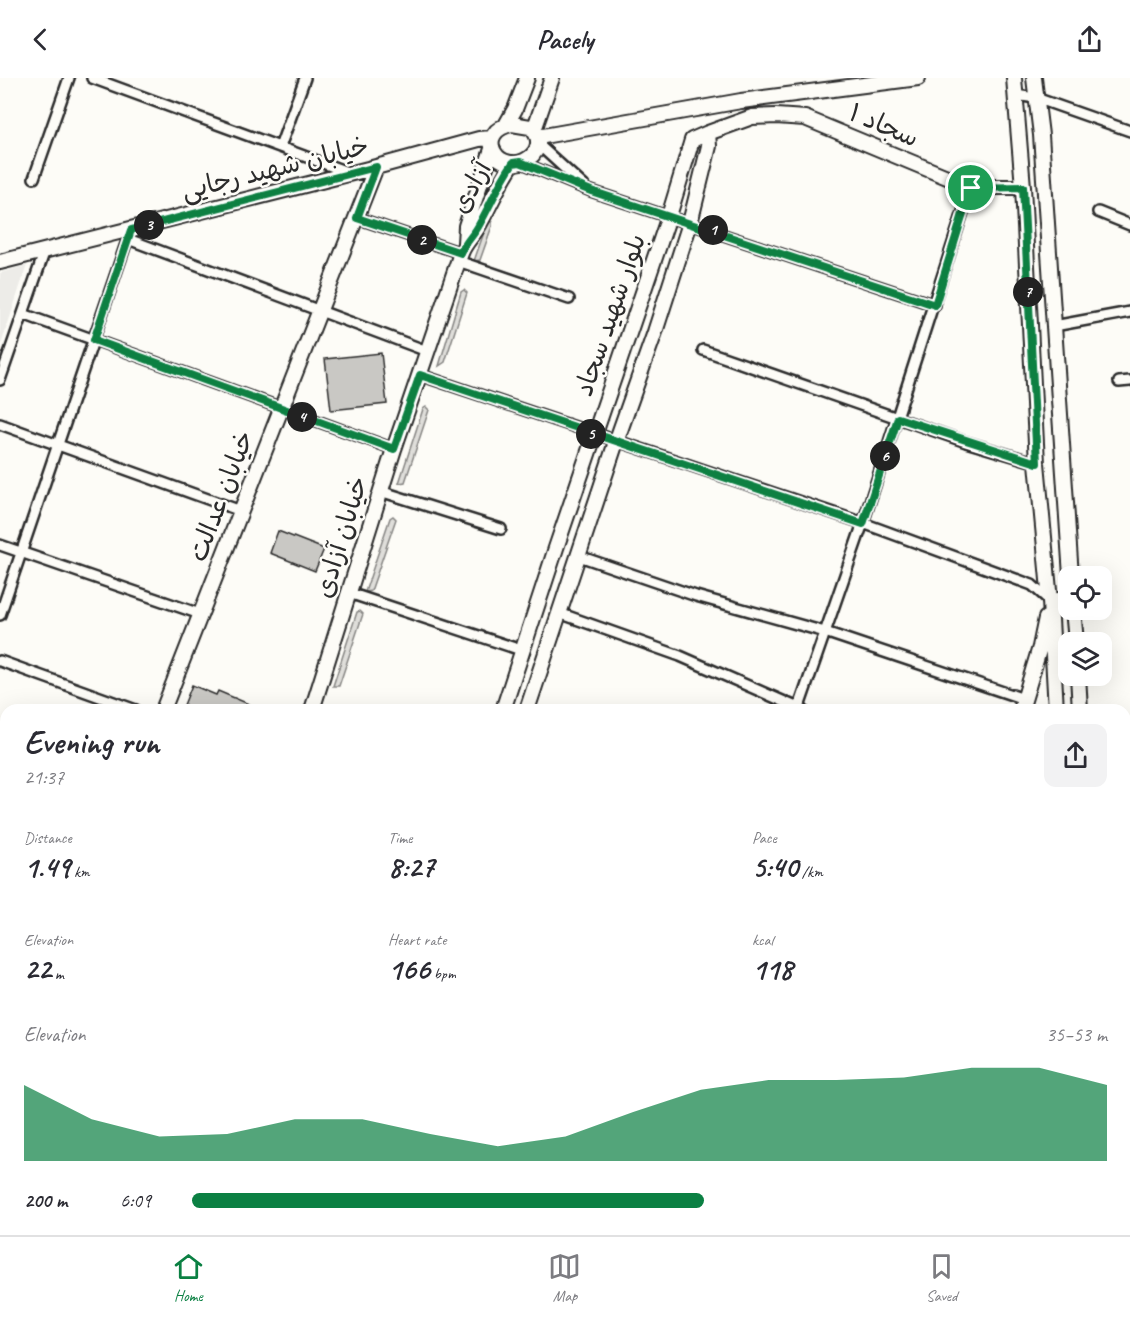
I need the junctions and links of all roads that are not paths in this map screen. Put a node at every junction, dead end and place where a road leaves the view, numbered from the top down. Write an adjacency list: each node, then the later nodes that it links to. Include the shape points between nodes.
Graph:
1 (69, 78): 23 (street)
2 (92, 78): 10 (street)
3 (126, 78): 10 (street)
4 (305, 78): 19 (street)
5 (527, 78): 13 (street)
6 (552, 78): 15 (street)
7 (918, 78): 15 (street, via 741,101)
8 (1014, 78): 11 (street)
9 (1034, 78): 12 (street)
10 (122, 89): 19 (street)
11 (1015, 95): 12 (street); 24 (street)
12 (1036, 98): 14 (street); 41 (street)
13 (506, 125): 15 (street, via 524,125); 18 (street, via 496,131)
14 (1130, 131)
15 (537, 138): 20 (street, via 531,157); 26 (street)
16 (692, 140): 17 (street, سجاد ۱); 28 (street, بلوار شهید سجاد)
17 (709, 140): 25 (street, سجاد ۱, via 752,117 805,118); 30 (street, بلوار شهید سجاد)
18 (492, 143): 20 (street, via 499,159); 21 (street, خیابان شهید رجایی, via 479,139); 34 (street, آزادی)
19 (279, 147): 22 (street)
20 (517, 162): 26 (street); 34 (street, آزادی, via 501,180 478,228)
21 (376, 167): 22 (street, خیابان شهید رجایی); 29 (street, خیابان عدالت)
22 (350, 173): 32 (street, خیابان شهید رجایی)
23 (34, 178)
24 (1023, 187): 25 (street); 56 (street)
25 (971, 188): 37 (street)
26 (591, 191): 28 (street)
27 (1098, 212): 31 (street)
28 (669, 216): 30 (street); 52 (street, بلوار شهید سجاد)
29 (357, 218): 34 (street); 38 (street, خیابان عدالت)
30 (690, 223): 37 (street); 53 (street, بلوار شهید سجاد)
31 (1130, 225)
32 (130, 234): 33 (street, خیابان شهید رجایی); 38 (street); 42 (street)
33 (45, 250): 35 (street, خیابان شهید رجایی); 40 (street)
34 (461, 252): 36 (street); 44 (street, خیابان آزادی)
35 (0, 262)
36 (569, 299)
37 (935, 305): 50 (street)
38 (320, 310): 44 (street); 49 (street, خیابان عدالت)
39 (1130, 312): 41 (street)
40 (23, 314): 42 (street); 46 (street)
41 (1054, 326): 64 (street)
42 (94, 340): 49 (street); 54 (street)
43 (703, 350): 50 (street)
44 (428, 351): 45 (street, خیابان آزادی)
45 (420, 375): 52 (street); 55 (street, خیابان آزادی)
46 (0, 380)
47 (1130, 381): 48 (street)
48 (1119, 382)
49 (281, 409): 55 (street); 58 (street, خیابان عدالت)
50 (898, 418): 56 (street); 59 (street)
51 (0, 424): 54 (street)
52 (595, 435): 53 (street); 72 (street, بلوار شهید سجاد)
53 (616, 442): 59 (street); 63 (street, بلوار شهید سجاد)
54 (58, 445): 58 (street); 62 (street)
55 (394, 449): 57 (street, خیابان آزادی)
56 (1037, 463): 67 (street)
57 (380, 491): 60 (street); 65 (street, خیابان آزادی)
58 (241, 511): 69 (street, خیابان عدالت)
59 (863, 524): 67 (street, via 1032,585); 71 (street)
60 (501, 529)
61 (0, 544): 62 (street)
62 (21, 552): 69 (street); 70 (street)
63 (579, 555): 68 (street, بلوار شهید سجاد); 71 (street, via 696,596)
64 (1070, 566)
65 (349, 593): 72 (street); 77 (street, خیابان آزادی)
66 (1058, 600): 67 (street)
67 (1050, 601): 82 (street); 83 (street)
68 (559, 613): 79 (street, بلوار شهید سجاد); 80 (street, via 680,656)
69 (200, 614): 76 (street, خیابان عدالت)
70 (0, 615)
71 (825, 632): 81 (street); 82 (street)
72 (524, 651): 78 (street, بلوار شهید سجاد)
73 (0, 661): 75 (street)
74 (1079, 686): 84 (street)
75 (119, 704)
76 (165, 704)
77 (316, 704)
78 (505, 704)
79 (528, 704)
80 (789, 704)
81 (802, 704)
82 (1022, 704)
83 (1056, 704)
84 (1080, 704)

